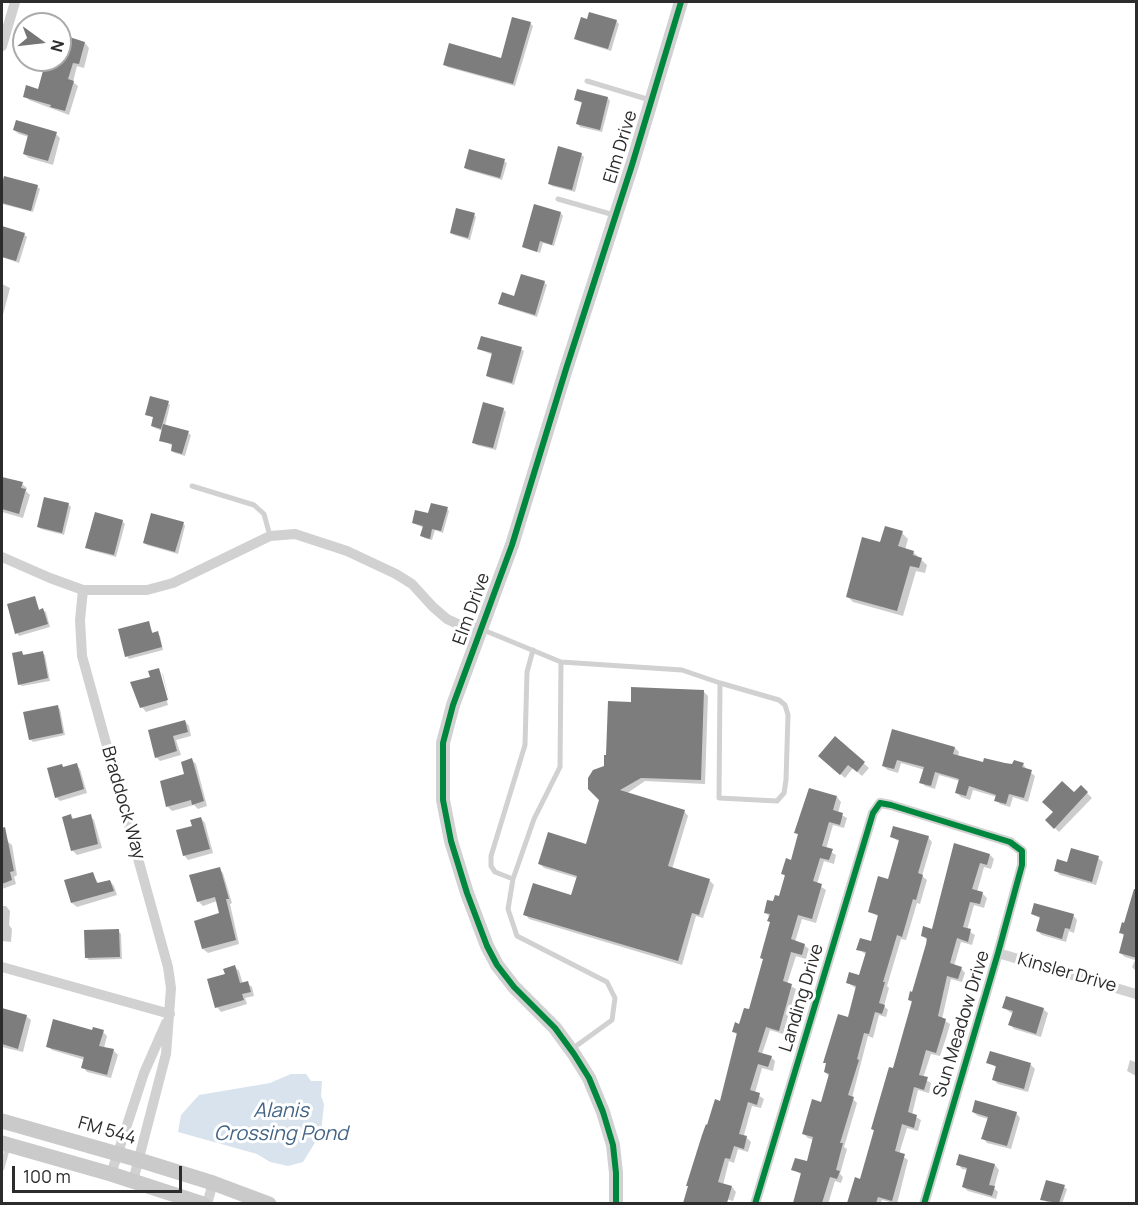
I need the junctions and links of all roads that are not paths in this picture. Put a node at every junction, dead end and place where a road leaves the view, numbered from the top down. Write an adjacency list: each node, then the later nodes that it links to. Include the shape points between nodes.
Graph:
1 (15, 2): 3 (street)
2 (681, 2): 5 (street, Elm Drive)
3 (2, 46)
4 (587, 81): 5 (lane)
5 (651, 101): 7 (street, Elm Drive)
6 (558, 199): 7 (lane)
7 (615, 215): 12 (street, Elm Drive, via 512,545)
8 (192, 486): 9 (lane, via 254,505 264,514)
9 (270, 536): 11 (street, via 173,584 147,590); 12 (street, via 295,534 347,551 412,584 447,619 466,628)
10 (2, 557): 11 (street)
11 (83, 590): 21 (street, Braddock Way, via 82,656 168,967)
12 (480, 628): 13 (lane); 22 (street, Elm Drive, via 443,743 443,800 451,841 467,893 497,965)
13 (533, 650): 14 (lane); 17 (lane, via 527,672 525,745 491,856 495,872)
14 (561, 662): 15 (lane, via 682,670); 17 (lane, via 560,767 534,819)
15 (720, 683): 15 (lane, via 719,798 777,801 784,793 786,780 785,705)
16 (880, 803): 18 (street, Sun Meadow Drive, via 1010,842 1022,851 1022,865); 34 (street, Landing Drive, via 873,813)
17 (513, 879): 22 (lane, via 508,909 517,936 607,982 615,998 612,1020)
18 (998, 953): 20 (street, Kinsler Drive); 35 (street, Sun Meadow Drive)
19 (2, 967): 21 (street)
20 (1137, 994)
21 (170, 1014): 25 (street, Braddock Way, via 144,1073); 26 (street, Braddock Way, via 165,1054)
22 (571, 1050): 33 (street, Elm Drive, via 589,1078 613,1145)
23 (2, 1121): 25 (main road, FM 544)
24 (5, 1144): 27 (lane); 28 (main road)
25 (118, 1154): 26 (main road, FM 544); 28 (street, Braddock Way)
26 (139, 1160): 29 (street, Braddock Way); 30 (main road, FM 544)
27 (2, 1168)
28 (111, 1174): 29 (main road)
29 (134, 1181): 31 (main road)
30 (213, 1183): 31 (street); 32 (main road, FM 544)
31 (205, 1203)
32 (269, 1203)
33 (616, 1203)
34 (755, 1203)
35 (924, 1203)

